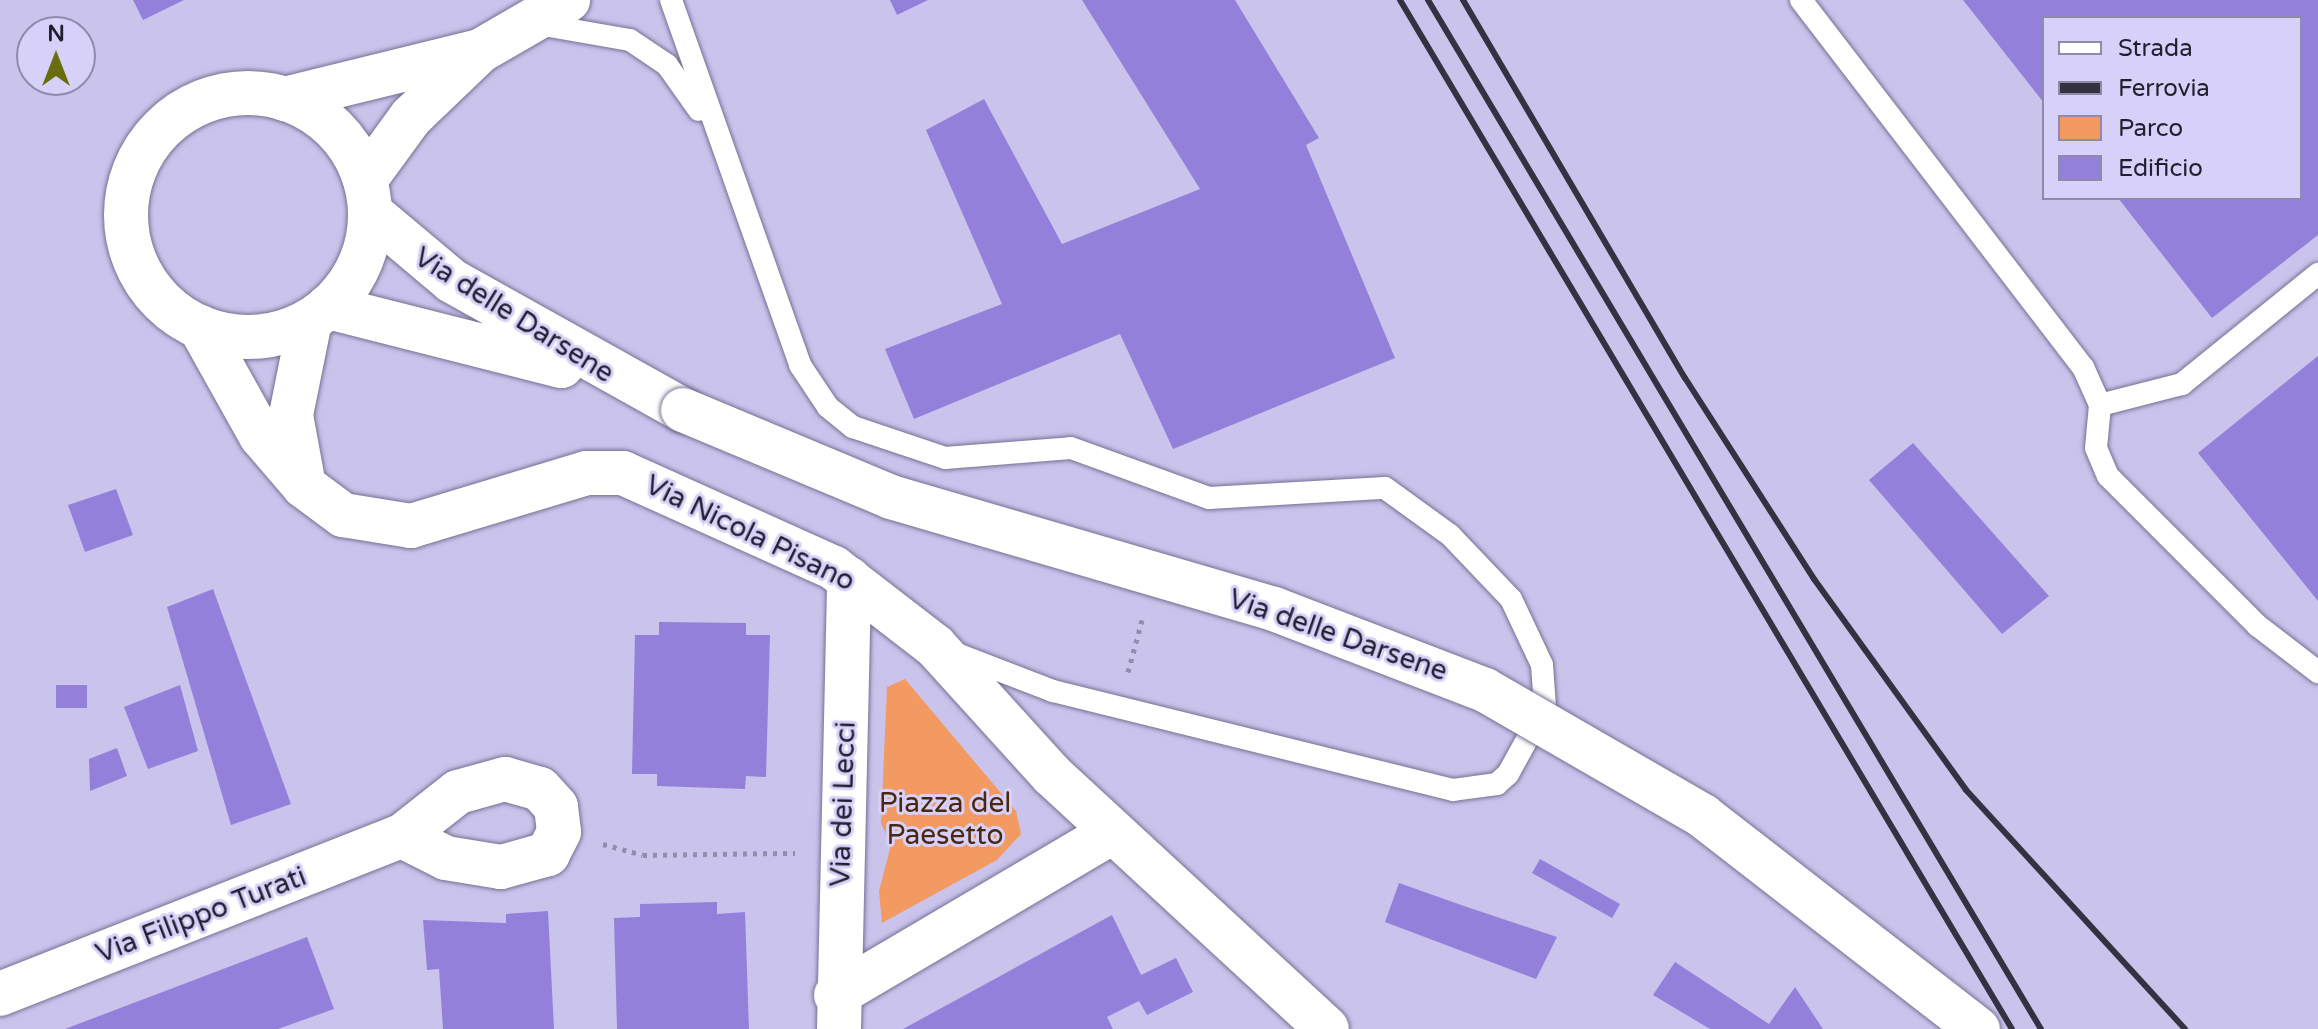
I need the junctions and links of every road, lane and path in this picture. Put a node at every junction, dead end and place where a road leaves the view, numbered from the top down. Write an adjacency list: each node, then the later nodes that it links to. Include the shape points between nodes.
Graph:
1 (671, 0): 6 (lane)
2 (1801, 0): 12 (lane, via 2083,367)
3 (552, 12): 4 (street, Via Nicola Pisano); 6 (lane, via 649,51 677,77)
4 (480, 51): 5 (street, Via Nicola Pisano); 7 (street, Via Nicola Pisano, via 411,117)
5 (284, 99): 7 (street, Via Nicola Pisano, via 335,129); 10 (street, Via Nicola Pisano, via 236,94 189,108 152,140 130,183 126,231 137,267 156,298)
6 (712, 131): 15 (lane, via 800,365 828,407 853,427 945,458 1071,448 1209,498 1385,488 1450,535 1511,599 1542,665 1545,707 1508,774 1497,784 1453,790 1053,691)
7 (367, 196): 9 (street, Via Nicola Pisano, via 360,265); 11 (street, Via delle Darsene, via 427,265)
8 (2314, 286): 12 (lane, via 2182,384)
9 (319, 314): 10 (street, Via Nicola Pisano, via 254,337); 11 (street, Via delle Darsene); 13 (street, Via Nicola Pisano, via 291,415)
10 (200, 327): 13 (street, Via Nicola Pisano, via 261,436)
11 (624, 384): 24 (street, Via delle Darsene, bridge, via 891,497 1274,609 1485,690 1575,735 1703,816)
12 (2100, 405): 16 (lane, via 2096,448 2108,476 2258,626)
13 (304, 486): 14 (street, Via Nicola Pisano, via 357,520 411,526 586,473 623,473)
14 (849, 579): 15 (street, Via Nicola Pisano); 20 (street, Via dei Lecci)
15 (935, 646): 18 (street, Via Nicola Pisano)
16 (2318, 672)
17 (559, 832): 19 (street, via 548,854 501,867 446,858); 19 (street, Via Filippo Turati, via 556,807 540,789 505,779 458,792); 20 (path, via 643,855)
18 (1113, 832): 22 (street); 23 (street, Via Nicola Pisano, via 1233,935)
19 (402, 836): 21 (street, Via Filippo Turati)
20 (842, 853): 22 (street, Via dei Lecci)
21 (0, 994)
22 (838, 1012)
23 (1327, 1029)
24 (1978, 1029)

